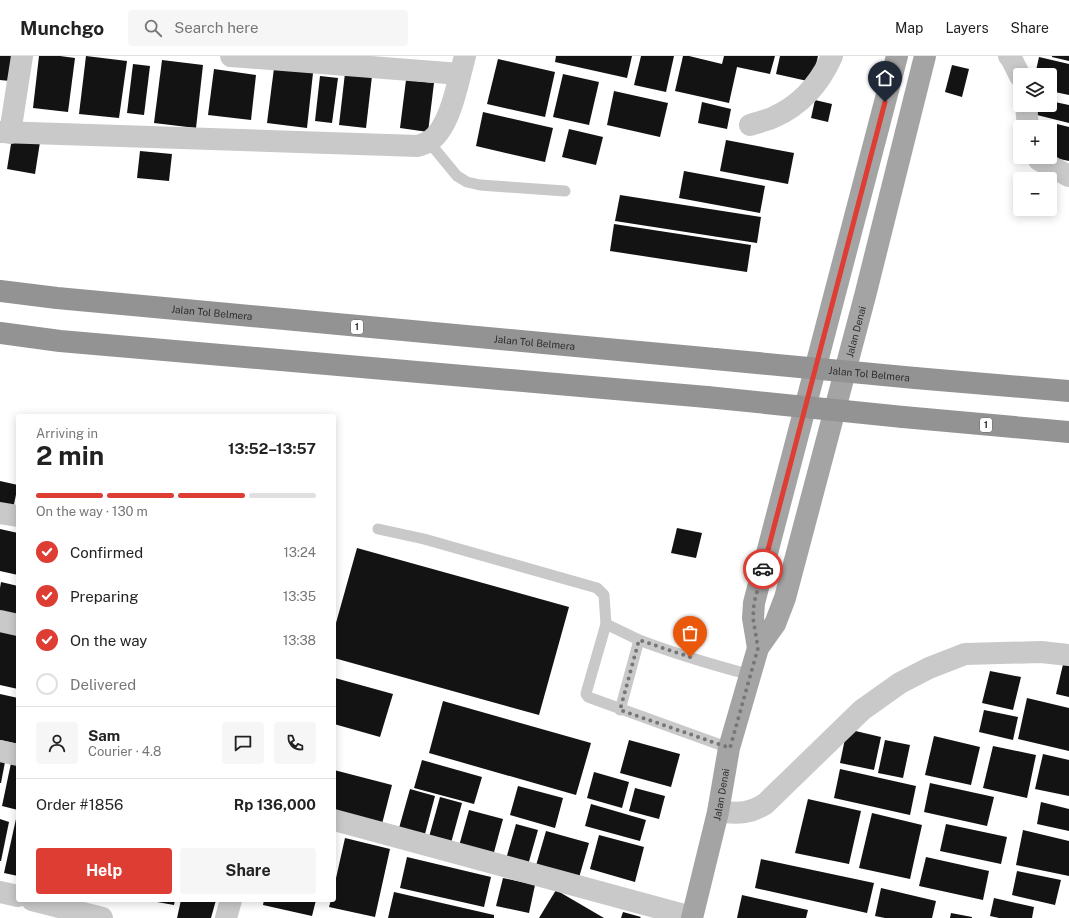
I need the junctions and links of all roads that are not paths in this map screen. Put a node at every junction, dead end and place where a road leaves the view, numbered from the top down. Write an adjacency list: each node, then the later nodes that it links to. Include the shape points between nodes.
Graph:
1 (22, 56): 11 (street)
2 (231, 56): 7 (street)
3 (832, 56): 10 (street, via 811,91 796,105 774,118)
4 (898, 56): 27 (main road, Jalan Denai, via 754,603 753,618)
5 (925, 56): 27 (main road, Jalan Denai, via 866,296 785,598 775,624)
6 (1009, 56): 9 (street)
7 (330, 60): 8 (street)
8 (463, 65): 12 (street, via 448,117 440,131)
9 (1016, 68)
10 (750, 125)
11 (5, 133): 12 (street, via 418,146)
12 (429, 142): 15 (lane, via 457,176 467,182)
13 (1046, 164): 14 (street)
14 (1069, 176)
15 (565, 191)
16 (0, 292): 18 (highway, Jalan Tol Belmera / 1, bridge)
17 (0, 333): 19 (highway, 1, bridge, via 60,341 707,397)
18 (1069, 391)
19 (1069, 432)
20 (0, 512): 21 (street)
21 (16, 516)
22 (378, 529): 24 (lane, via 597,588 604,595)
23 (0, 621): 25 (street)
24 (606, 624): 26 (lane); 30 (lane, via 586,694)
25 (16, 625)
26 (639, 640): 29 (lane); 30 (lane)
27 (758, 648): 29 (main road, Jalan Denai)
28 (1069, 655): 34 (street, via 1041,652 965,654 929,668 900,683 862,710 765,804 754,811 743,813)
29 (751, 675): 31 (main road, Jalan Denai)
30 (620, 710): 31 (lane)
31 (730, 748): 34 (main road, Jalan Denai)
32 (0, 751): 33 (street)
33 (16, 755)
34 (718, 812): 42 (main road, Jalan Denai)
35 (336, 821): 42 (street)
36 (0, 892): 37 (street)
37 (16, 896)
38 (40, 902): 40 (street)
39 (230, 902): 41 (street)
40 (102, 918)
41 (226, 918)
42 (692, 918)

